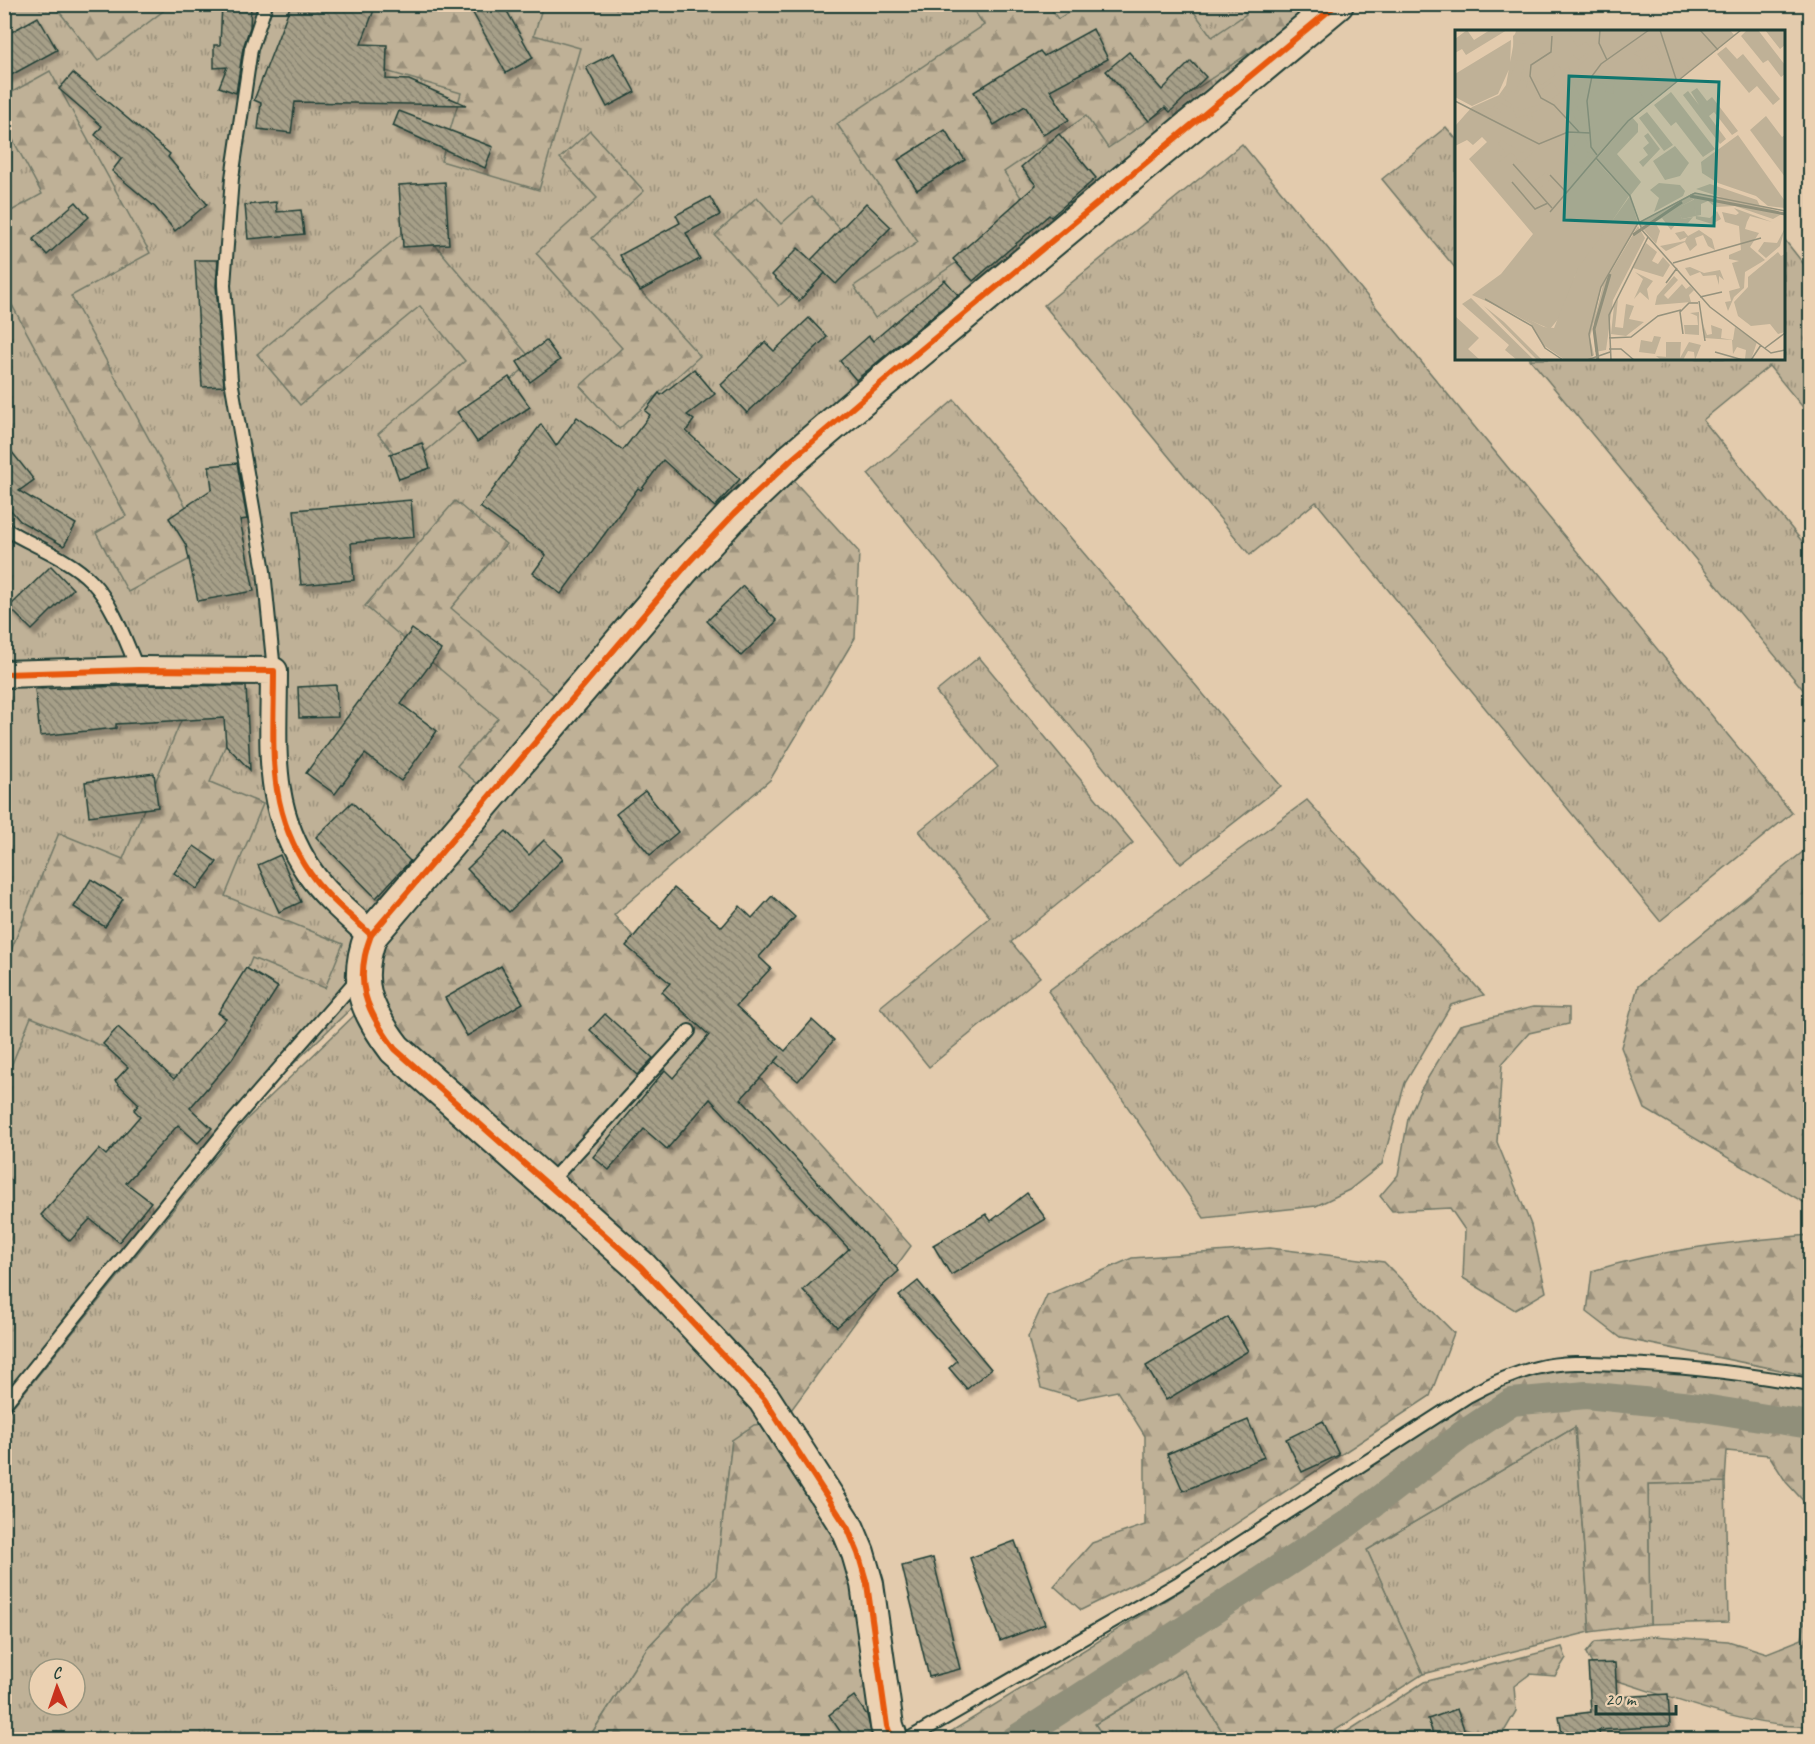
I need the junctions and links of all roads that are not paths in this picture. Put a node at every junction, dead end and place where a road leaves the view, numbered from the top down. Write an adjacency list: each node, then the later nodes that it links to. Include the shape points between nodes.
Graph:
1 (266, 4): 6 (lane, via 251,49 232,177 224,285 231,380 264,572)
2 (1337, 4): 3 (street)
3 (1307, 14): 8 (street, via 734,514)
4 (4, 528): 5 (lane, via 90,580 107,601)
5 (138, 670): 6 (street); 7 (street)
6 (274, 670): 8 (street, via 276,795 291,840 311,874)
7 (4, 674)
8 (371, 935): 9 (street)
9 (361, 975): 11 (street, via 367,1006 395,1050); 13 (lane, via 234,1120)
10 (689, 1031): 11 (lane)
11 (547, 1185): 14 (street, via 641,1267 764,1399 842,1519 867,1584)
12 (1810, 1384): 15 (lane, via 1677,1366 1586,1363 1538,1367 1502,1377 1177,1584)
13 (6, 1400)
14 (892, 1740)
15 (907, 1740)

